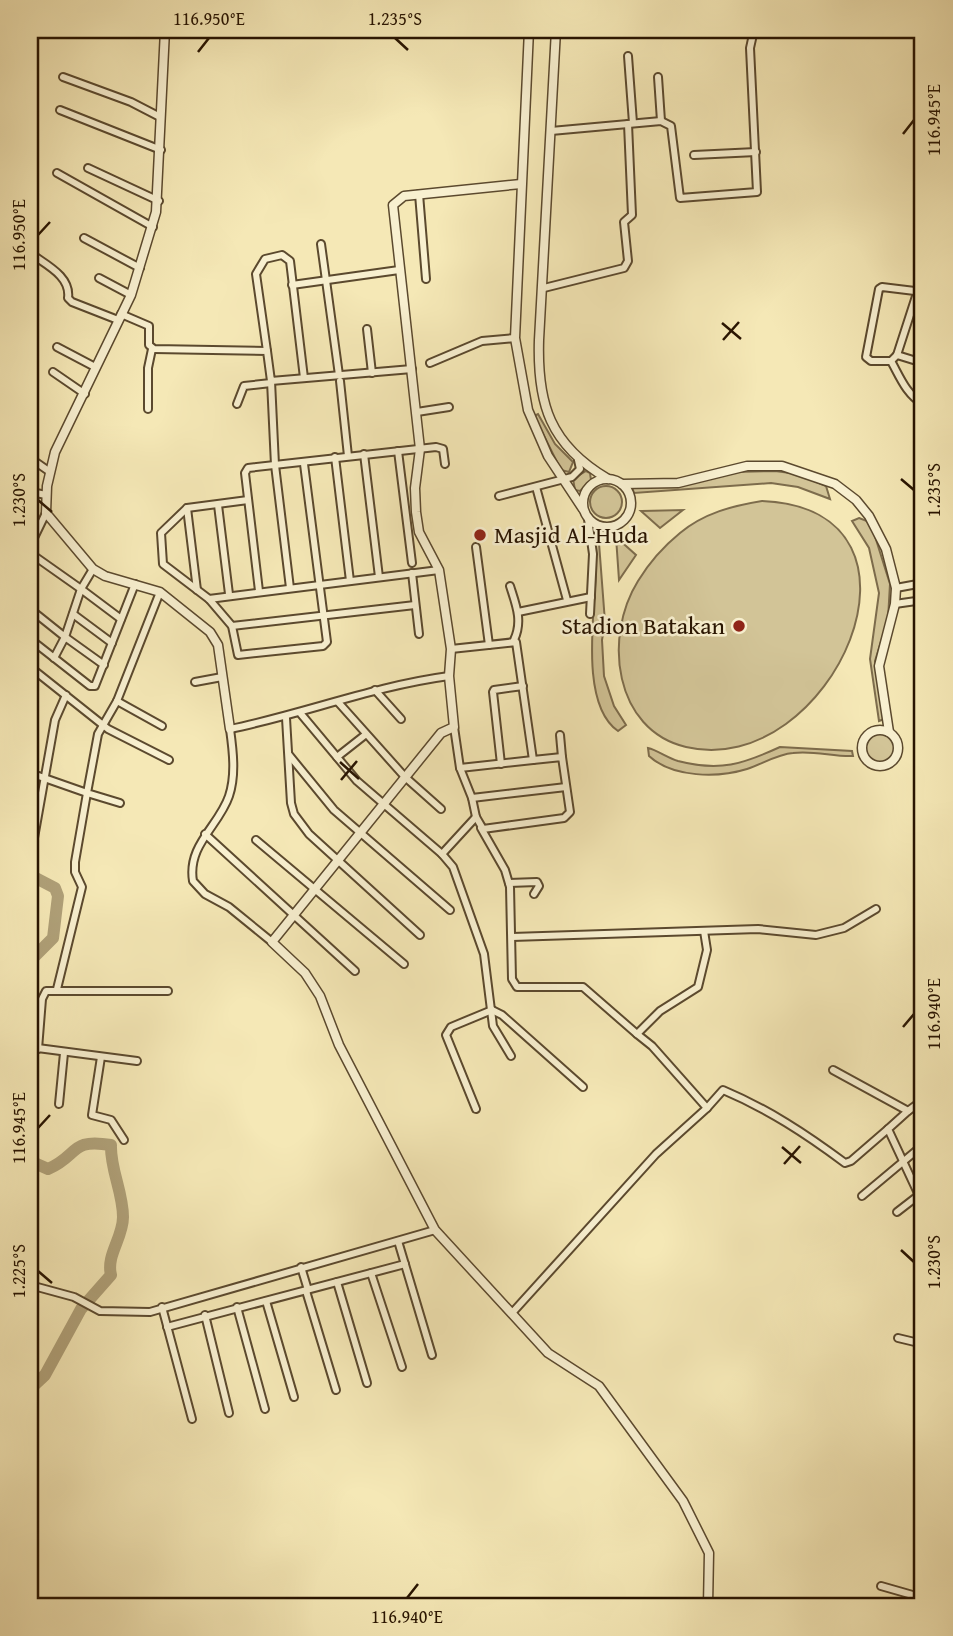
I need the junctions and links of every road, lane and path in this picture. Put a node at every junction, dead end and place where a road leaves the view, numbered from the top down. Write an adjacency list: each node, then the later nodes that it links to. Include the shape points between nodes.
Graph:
1 (144, 30): 5 (street)
2 (529, 30): 19 (street)
3 (556, 30): 13 (street)
4 (754, 30): 15 (street, via 750,48)
5 (165, 31): 10 (street)
6 (628, 55): 12 (street)
7 (63, 77): 10 (street)
8 (658, 77): 11 (street)
9 (60, 110): 14 (street)
10 (160, 117): 14 (street)
11 (661, 121): 12 (street); 15 (street, via 671,126 682,199 757,192)
12 (630, 124): 13 (street); 32 (street, via 632,215 624,222 628,261 624,268)
13 (551, 131): 32 (street)
14 (160, 150): 21 (street)
15 (756, 152): 16 (street)
16 (694, 155)
17 (88, 168): 21 (street)
18 (57, 173): 22 (street)
19 (521, 184): 20 (street); 37 (street)
20 (419, 194): 27 (street, via 404,196 393,205); 30 (street)
21 (159, 201): 22 (street)
22 (153, 227): 26 (street)
23 (84, 238): 26 (street)
24 (321, 244): 29 (street)
25 (30, 253): 35 (street, via 66,280 72,302)
26 (140, 268): 34 (street)
27 (399, 270): 29 (street); 46 (street)
28 (99, 278): 34 (street)
29 (328, 279): 31 (street); 50 (street)
30 (426, 279)
31 (292, 285): 40 (street, via 287,257 260,265 257,288); 49 (street)
32 (544, 288): 51 (street)
33 (921, 291): 41 (street); 42 (street, via 882,287 875,294 866,357)
34 (131, 295): 35 (street)
35 (120, 317): 39 (street, via 149,326); 45 (street)
36 (367, 329): 48 (street)
37 (514, 338): 43 (street, via 482,341); 52 (street)
38 (57, 347): 45 (street)
39 (152, 349): 40 (street); 59 (street)
40 (267, 351): 53 (street)
41 (897, 355): 42 (street); 44 (street)
42 (891, 360): 56 (street, via 904,385)
43 (430, 363)
44 (923, 363)
45 (95, 367): 54 (street)
46 (412, 369): 48 (street); 61 (street)
47 (53, 372): 54 (street)
48 (372, 373): 50 (street)
49 (304, 378): 50 (street); 53 (street)
50 (339, 378): 65 (street)
51 (539, 380): 52 (street); 57 (street)
52 (521, 382): 60 (street)
53 (271, 385): 55 (street, via 244,386); 71 (street)
54 (85, 394): 72 (street, via 55,452)
55 (237, 404)
56 (923, 404)
57 (544, 406): 60 (street); 68 (street, via 563,444)
58 (449, 407): 61 (street)
59 (148, 409)
60 (528, 410): 74 (street)
61 (416, 412): 62 (street)
62 (420, 449): 63 (street); 70 (street, via 442,448); 91 (street, via 415,488 419,532)
63 (398, 451): 64 (street); 89 (street)
64 (364, 454): 65 (street); 93 (street)
65 (348, 456): 66 (street)
66 (335, 457): 69 (street); 94 (street)
67 (30, 458): 72 (street)
68 (578, 460): 73 (street); 74 (street, via 580,469)
69 (304, 464): 71 (street); 97 (street)
70 (446, 464)
71 (275, 465): 80 (street, via 246,470); 100 (street)
72 (50, 472): 77 (street)
73 (608, 478): 75 (street); 83 (street, via 585,491)
74 (564, 480): 76 (street); 83 (street)
75 (622, 484): 85 (street, via 631,504 622,523 601,527); 99 (street, via 678,483 747,466 782,466 816,476 835,484 869,516 886,550)
76 (536, 487): 78 (street); 108 (street)
77 (46, 495): 79 (street, via 36,493); 84 (street)
78 (499, 496)
79 (30, 500)
80 (248, 500): 81 (street); 104 (street)
81 (218, 505): 82 (street); 105 (street)
82 (187, 508): 102 (street); 102 (street, via 159,537 165,567)
83 (583, 509): 85 (street)
84 (46, 513): 86 (street); 90 (street)
85 (588, 519): 106 (street, via 593,554)
86 (30, 546)
87 (476, 547): 124 (street)
88 (30, 553): 101 (street)
89 (412, 563)
90 (93, 569): 96 (street); 101 (street)
91 (439, 570): 92 (street); 125 (street)
92 (412, 573): 93 (street); 111 (street)
93 (379, 577): 94 (street)
94 (350, 581): 97 (street)
95 (923, 583): 99 (street)
96 (135, 584): 103 (street); 117 (street)
97 (320, 584): 100 (street); 115 (street)
98 (510, 586): 113 (street)
99 (896, 587): 110 (street)
100 (290, 588): 104 (street)
101 (81, 589): 114 (street); 117 (street)
102 (197, 590): 107 (street)
103 (160, 592): 130 (street, via 210,632 218,645); 135 (street)
104 (259, 592): 105 (street)
105 (229, 594): 107 (street)
106 (591, 597): 108 (street); 116 (street)
107 (208, 599): 118 (street)
108 (567, 600): 113 (street)
109 (923, 600): 110 (street)
110 (895, 604): 144 (street, via 879,666)
111 (415, 606): 115 (street); 119 (street)
112 (30, 609): 120 (street)
113 (518, 612): 122 (street)
114 (73, 614): 120 (street); 123 (street)
115 (325, 614): 118 (street); 118 (street, via 327,642 323,646 238,655)
116 (590, 614)
117 (121, 619): 123 (street)
118 (232, 626)
119 (419, 634)
120 (65, 637): 126 (street); 127 (street)
121 (30, 639): 126 (street)
122 (514, 640): 124 (street); 132 (street)
123 (113, 643): 127 (street)
124 (489, 645): 125 (street)
125 (451, 649): 129 (street)
126 (54, 657): 127 (street, via 93,687)
127 (104, 665)
128 (30, 667): 134 (street)
129 (449, 676): 133 (street); 143 (street)
130 (222, 677): 131 (street); 142 (street)
131 (195, 682)
132 (523, 686): 150 (street); 152 (street, via 493,692)
133 (375, 690): 136 (street); 139 (street)
134 (66, 695): 140 (street); 156 (street, via 55,720)
135 (117, 701): 140 (street); 141 (street)
136 (338, 702): 137 (street); 145 (street)
137 (301, 714): 138 (street); 148 (street)
138 (286, 718): 142 (street); 147 (street)
139 (401, 719)
140 (103, 724): 151 (street); 158 (street)
141 (162, 726)
142 (230, 729): 166 (street, via 230,794)
143 (447, 730): 153 (street); 155 (street)
144 (889, 732): 144 (street, via 898,746 894,759 885,765 869,762 862,750 864,739 877,729)
145 (365, 735): 148 (street); 155 (street)
146 (560, 735): 149 (street)
147 (289, 755): 165 (street, via 334,810); 170 (street, via 294,814)
148 (337, 757): 161 (street)
149 (562, 757): 150 (street); 157 (street)
150 (533, 760): 152 (street)
151 (169, 761)
152 (502, 764): 153 (street)
153 (460, 768): 159 (street)
154 (30, 773): 156 (street)
155 (405, 777): 161 (street); 162 (street)
156 (44, 778): 158 (street); 168 (street)
157 (566, 787): 159 (street); 164 (street, via 570,812 564,818)
158 (88, 793): 160 (street); 183 (street, via 75,862 82,887)
159 (472, 798): 163 (street)
160 (120, 803)
161 (383, 805): 165 (street); 169 (street)
162 (441, 809)
163 (476, 817): 164 (street); 169 (street)
164 (481, 828): 171 (street)
165 (360, 832): 170 (street); 175 (street)
166 (205, 834): 176 (street); 180 (street, via 192,870 198,888)
167 (256, 840): 172 (street)
168 (32, 849)
169 (442, 854): 185 (street, via 453,867 484,954)
170 (337, 859): 172 (street); 178 (street)
171 (509, 883): 173 (street, via 537,882); 179 (street)
172 (314, 889): 176 (street); 181 (street)
173 (534, 894)
174 (876, 909): 177 (street, via 844,928 816,934)
175 (450, 910)
176 (293, 915): 180 (street); 182 (street)
177 (704, 931): 179 (street); 186 (street, via 707,950 698,987)
178 (420, 935)
179 (512, 937): 186 (street, via 512,979 517,987 583,987)
180 (272, 942): 208 (street, via 305,973 320,996 339,1045)
181 (404, 964)
182 (355, 971)
183 (57, 989): 184 (street); 188 (street, via 46,990 42,996)
184 (167, 991)
185 (492, 1010): 190 (street, via 493,1026); 194 (street); 198 (street, via 451,1027 446,1035)
186 (637, 1034): 197 (street)
187 (30, 1047): 188 (street)
188 (38, 1049): 189 (street)
189 (64, 1053): 191 (street); 196 (street)
190 (511, 1056)
191 (101, 1057): 192 (street); 201 (street, via 92,1115 111,1120)
192 (137, 1061)
193 (832, 1070): 199 (street)
194 (583, 1087)
195 (923, 1100): 199 (street)
196 (59, 1104)
197 (707, 1108): 200 (street, via 723,1090 799,1129 845,1163); 219 (street, via 656,1154)
198 (476, 1109)
199 (908, 1111): 200 (street)
200 (888, 1129): 203 (street)
201 (124, 1140)
202 (923, 1145): 203 (street)
203 (905, 1162): 204 (street); 205 (street)
204 (919, 1195): 206 (street); 207 (street)
205 (862, 1196)
206 (923, 1204)
207 (897, 1212)
208 (435, 1230): 209 (street); 219 (street)
209 (398, 1241): 210 (street); 211 (street)
210 (405, 1264): 212 (street); 224 (street)
211 (301, 1267): 215 (street); 217 (street)
212 (371, 1273): 213 (street); 225 (street)
213 (337, 1282): 215 (street); 226 (street)
214 (30, 1284): 217 (street, via 74,1297 100,1311 150,1312)
215 (307, 1290): 216 (street); 227 (street)
216 (265, 1301): 218 (street); 228 (street)
217 (162, 1307): 221 (street)
218 (237, 1307): 220 (street); 229 (street)
219 (512, 1313): 234 (street, via 548,1353 598,1386 683,1501 709,1553)
220 (205, 1315): 221 (street); 230 (street)
221 (167, 1327): 231 (street)
222 (898, 1338): 223 (street)
223 (923, 1344)
224 (432, 1355)
225 (402, 1367)
226 (367, 1384)
227 (336, 1390)
228 (293, 1397)
229 (265, 1409)
230 (229, 1413)
231 (192, 1419)
232 (881, 1586): 233 (street)
233 (923, 1598)
234 (708, 1606)

